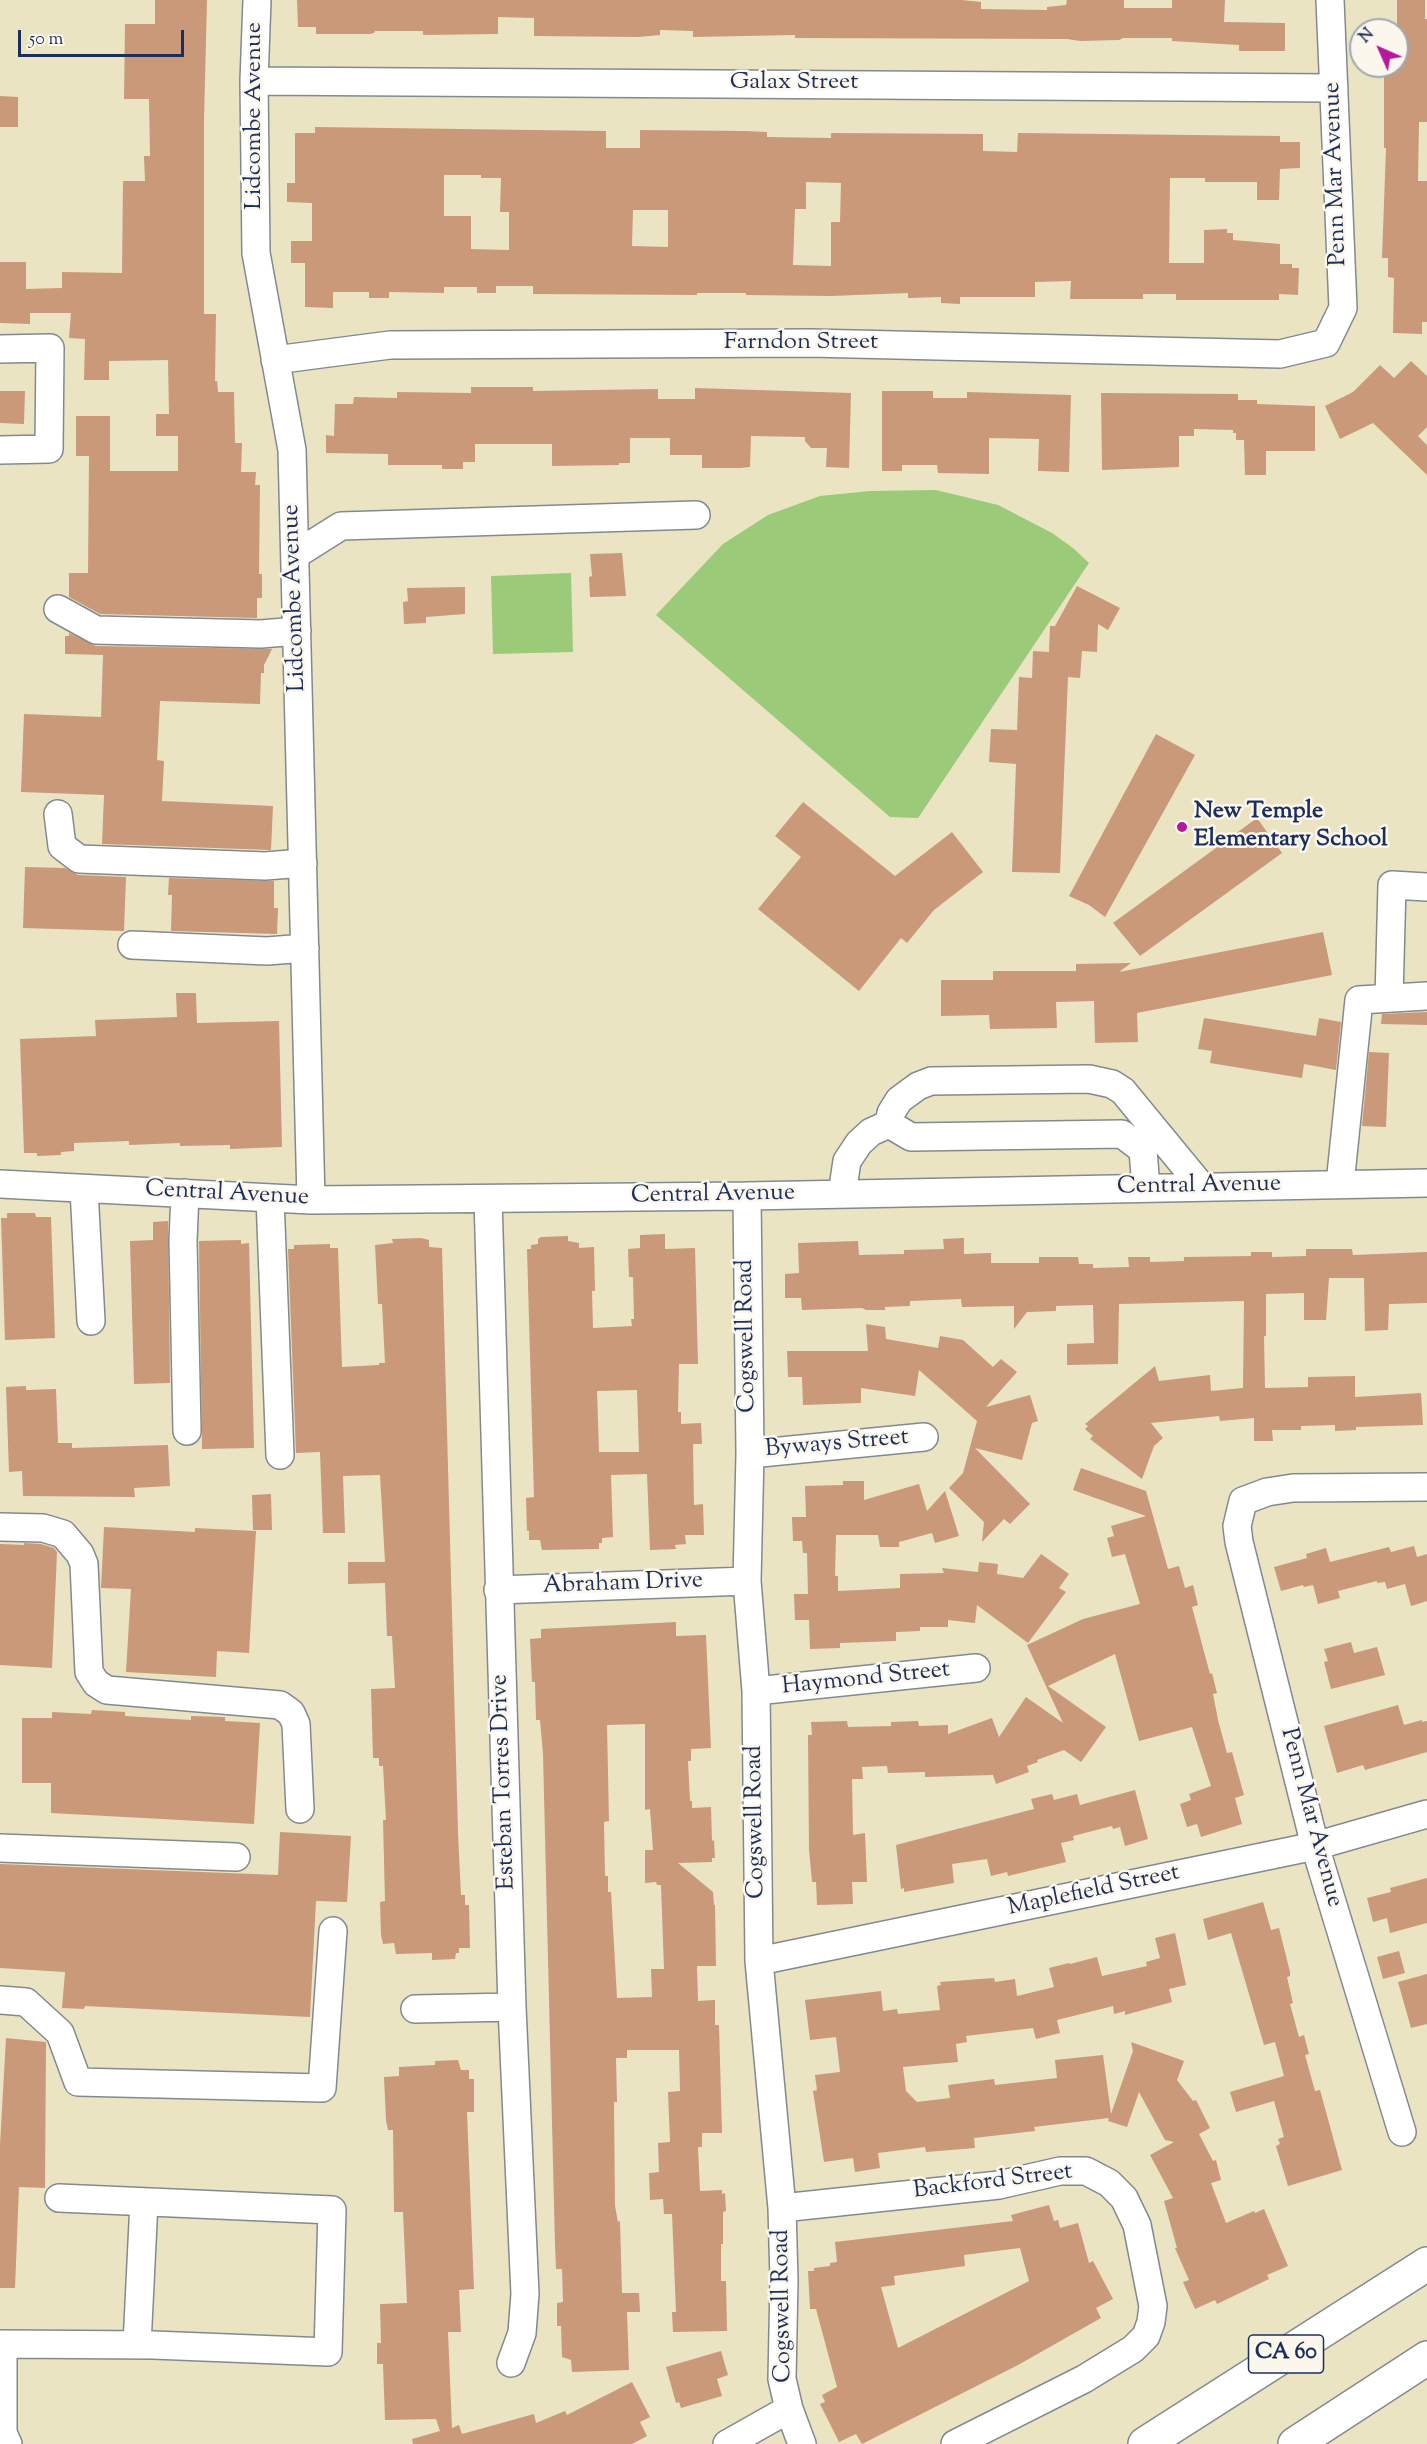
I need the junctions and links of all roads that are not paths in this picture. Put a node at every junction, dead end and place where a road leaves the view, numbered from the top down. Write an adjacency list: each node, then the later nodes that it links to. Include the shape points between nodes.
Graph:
1 (257, 0): 3 (street, Lidcombe Avenue)
2 (1330, 0): 4 (street, Penn Mar Avenue)
3 (254, 81): 4 (street, Galax Street); 7 (street, Lidcombe Avenue, via 256,253)
4 (1334, 88): 5 (street, Penn Mar Avenue, via 1343,308)
5 (1326, 343): 7 (street, Farndon Street, via 1280,354 810,343 390,345)
6 (0, 349): 8 (street, via 50,348 49,449)
7 (275, 360): 10 (street, Lidcombe Avenue, via 292,450)
8 (0, 450)
9 (696, 515): 10 (street, via 341,526)
10 (295, 555): 12 (street, Lidcombe Avenue)
11 (57, 609): 12 (street, via 96,630 261,634)
12 (297, 631): 14 (street, Lidcombe Avenue)
13 (58, 814): 14 (street, via 62,846 79,859 265,866)
14 (303, 863): 17 (street, Lidcombe Avenue)
15 (1427, 887): 19 (street, via 1392,885)
16 (132, 945): 17 (street, via 267,951)
17 (305, 948): 32 (street, Lidcombe Avenue)
18 (1427, 996): 19 (street)
19 (1389, 998): 23 (street, via 1359,1000)
20 (889, 1124): 24 (street, via 899,1100 931,1081 1089,1079 1123,1091); 25 (street, via 911,1137 1122,1134 1143,1150); 28 (street, via 871,1131 853,1152 847,1161)
21 (1427, 1183): 23 (street, Central Avenue)
22 (0, 1184): 26 (street, Central Avenue)
23 (1340, 1184): 24 (street, Central Avenue)
24 (1202, 1187): 25 (street, Central Avenue)
25 (1146, 1188): 28 (street, Central Avenue)
26 (84, 1189): 27 (street, Central Avenue); 33 (street)
27 (185, 1193): 30 (street, Central Avenue); 34 (street)
28 (842, 1194): 29 (street, Central Avenue)
29 (747, 1196): 31 (street, Central Avenue); 36 (street, Cogswell Road)
30 (270, 1198): 32 (street, Central Avenue); 37 (street)
31 (488, 1199): 32 (street, Central Avenue); 41 (street, Esteban Torres Drive)
32 (311, 1200)
33 (91, 1321)
34 (187, 1431)
35 (924, 1437): 36 (street, Byways Street)
36 (750, 1454): 40 (street, Cogswell Road)
37 (280, 1455)
38 (1427, 1487): 46 (street, Penn Mar Avenue, via 1293,1488 1243,1501 1237,1526 1239,1542)
39 (0, 1527): 44 (street, via 43,1528 63,1534 80,1554 84,1564 89,1672 96,1683 107,1690 280,1705 291,1713 296,1724)
40 (747, 1581): 41 (street, Abraham Drive); 43 (street, Cogswell Road)
41 (498, 1590): 52 (street, Esteban Torres Drive)
42 (976, 1668): 43 (street, Haymond Street)
43 (756, 1691): 50 (street, Cogswell Road)
44 (300, 1809)
45 (1427, 1814): 46 (street, Maplefield Street)
46 (1315, 1846): 50 (street, Maplefield Street); 54 (street, Penn Mar Avenue)
47 (0, 1848): 48 (street)
48 (236, 1857)
49 (333, 1931): 51 (street, via 322,2088 78,2082 60,2033 26,2002)
50 (759, 1961): 57 (street, Cogswell Road)
51 (0, 2000)
52 (512, 2007): 53 (street); 62 (street, Esteban Torres Drive, via 525,2294 522,2333)
53 (415, 2009)
54 (1402, 2132)
55 (59, 2198): 56 (street)
56 (144, 2202): 60 (street); 60 (street, via 332,2210 328,2352)
57 (782, 2208): 63 (street, Cogswell Road, via 782,2379); 67 (street, Backford Street, via 999,2185 1060,2171 1086,2171 1109,2183 1124,2198 1137,2226 1153,2306 1146,2336 1133,2349 1084,2379)
58 (1427, 2264): 68 (highway, CA 60)
59 (1, 2344): 60 (street); 64 (street)
60 (137, 2345)
61 (1427, 2358): 69 (highway)
62 (511, 2363)
63 (789, 2409): 65 (street); 66 (street, Cogswell Road)
64 (4, 2437)
65 (727, 2444)
66 (802, 2444)
67 (955, 2444)
68 (1145, 2444)
69 (1295, 2444)

